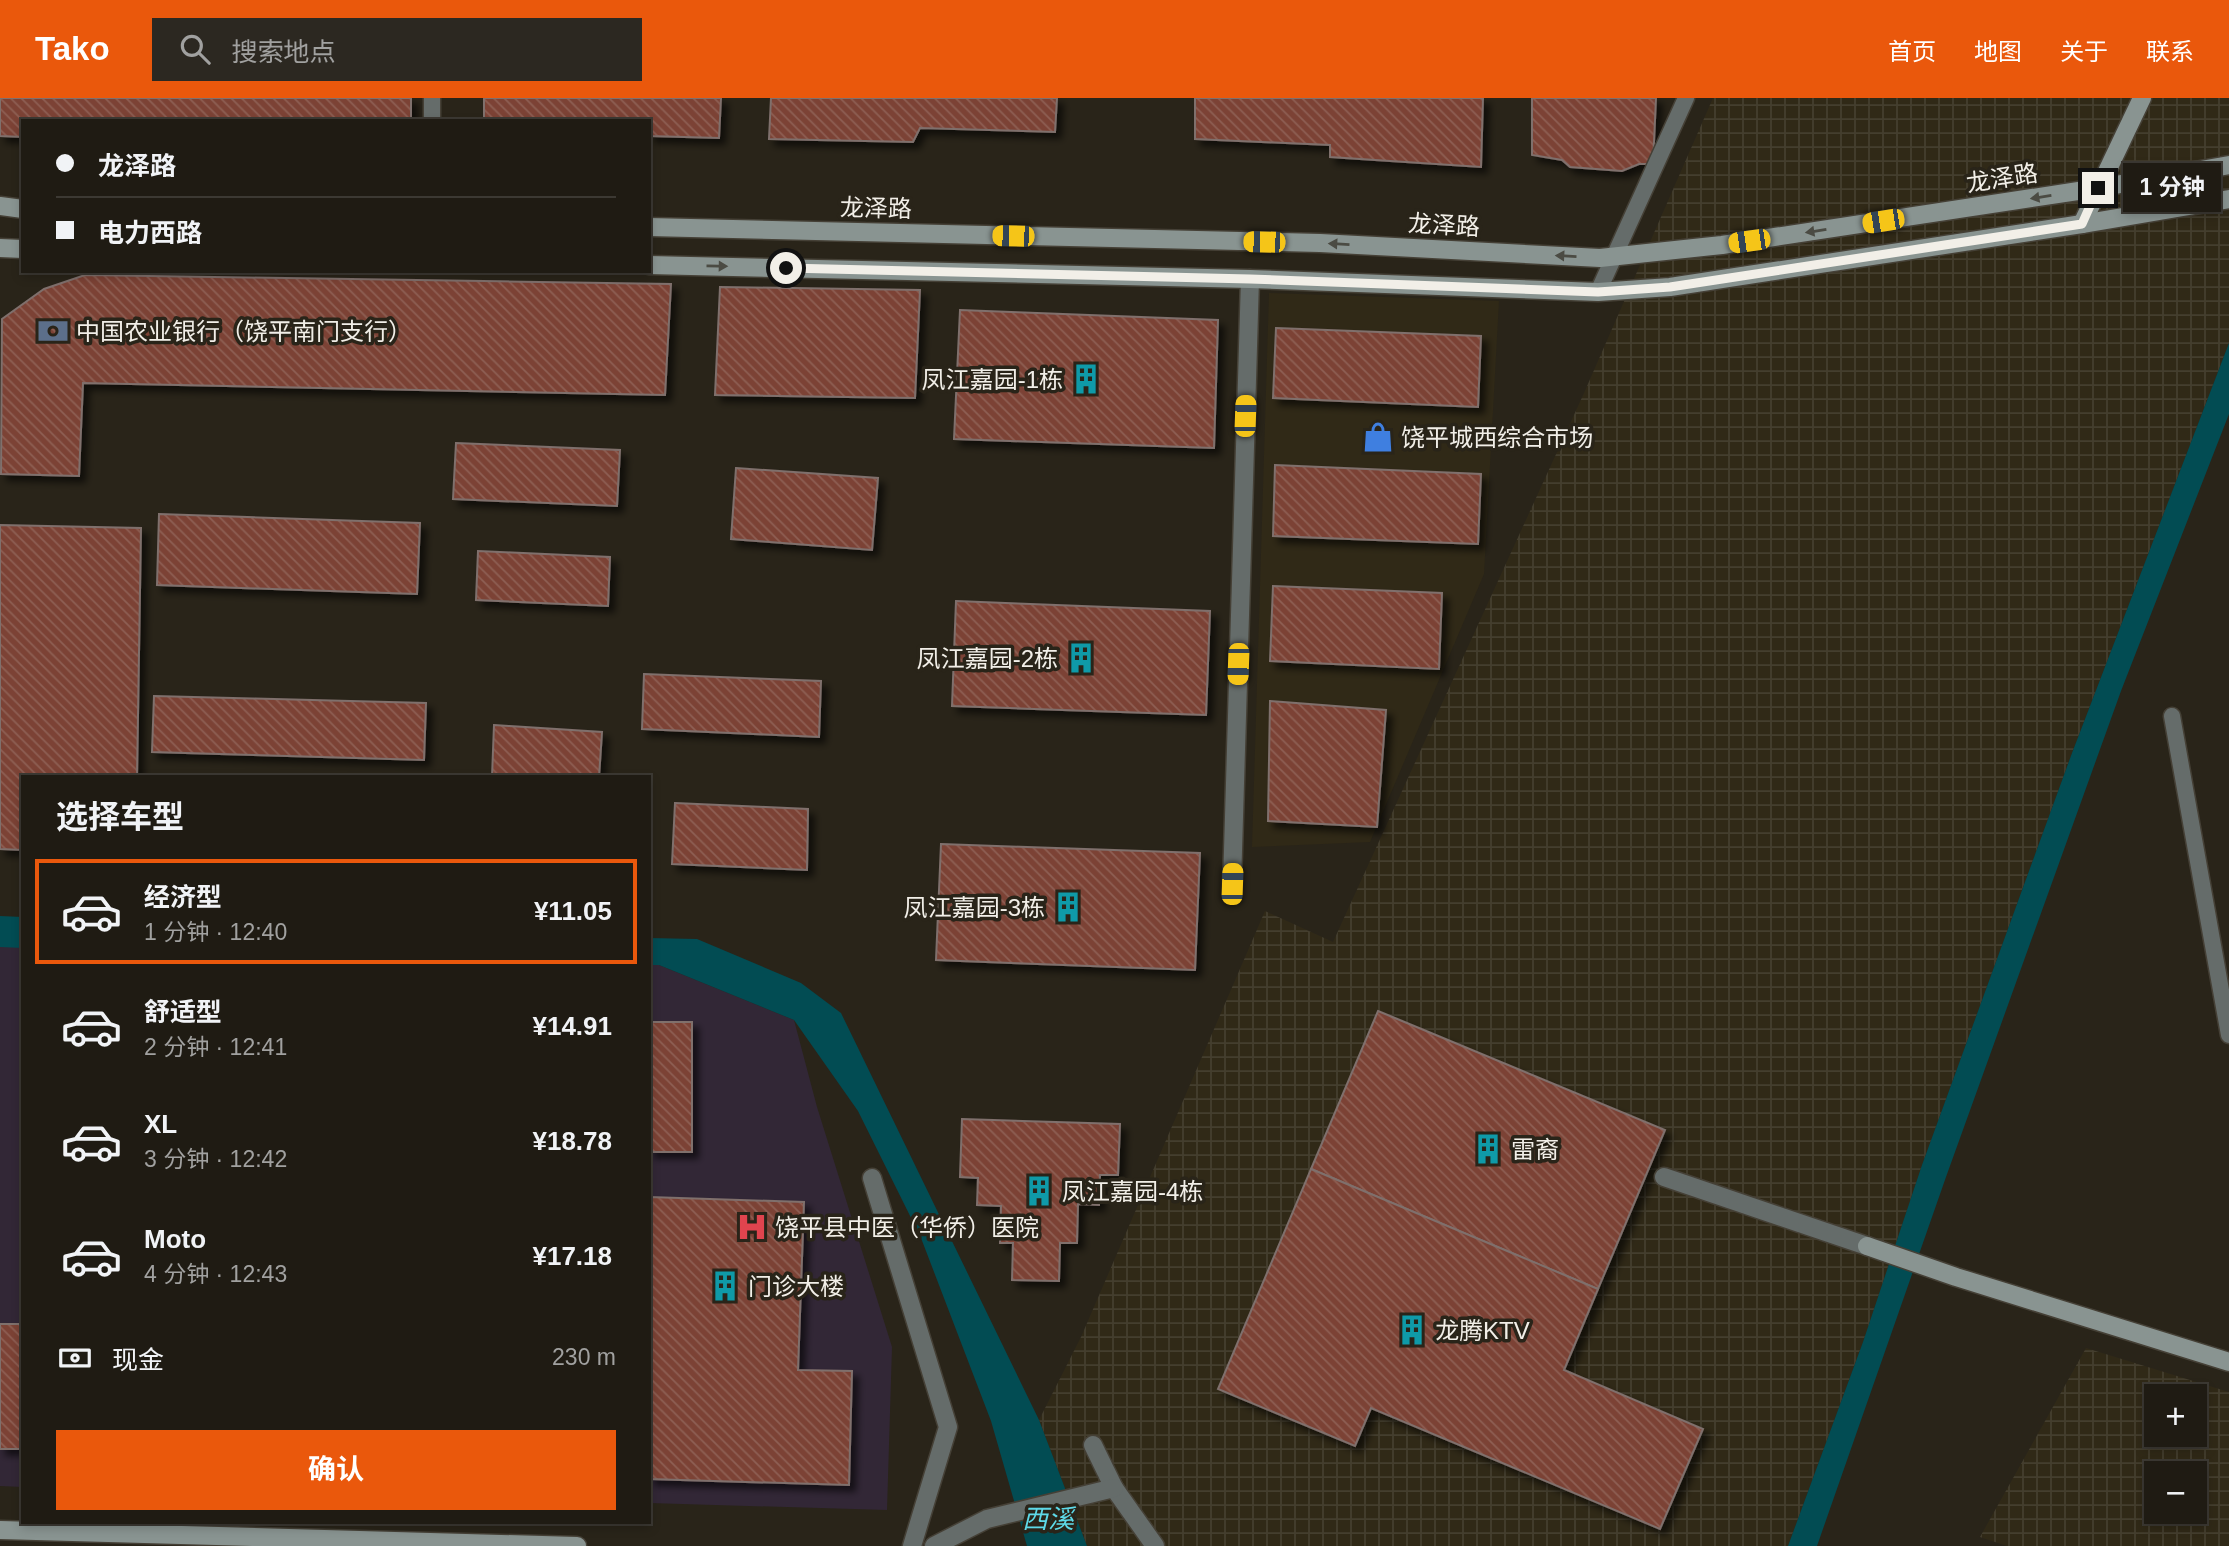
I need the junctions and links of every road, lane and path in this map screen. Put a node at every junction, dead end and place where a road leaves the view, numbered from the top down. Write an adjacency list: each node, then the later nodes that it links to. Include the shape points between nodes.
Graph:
1 (432, 98): 4 (lane)
2 (1686, 98): 14 (lane)
3 (2142, 98): 6 (main road)
4 (432, 119)
5 (2229, 165): 6 (main road, 龙泽路)
6 (2098, 188): 10 (main road); 14 (main road, 龙泽路, one-way to 14, via 1722,245)
7 (2229, 199): 10 (main road)
8 (0, 206): 9 (main road)
9 (21, 209)
10 (2082, 224): 17 (main road, via 1670,287)
11 (651, 226): 14 (main road, 龙泽路, one-way to 11, via 1320,243)
12 (0, 248): 13 (main road)
13 (21, 249)
14 (1615, 256): 17 (lane)
15 (651, 265): 16 (main road, one-way to 16)
16 (1250, 279): 17 (main road); 19 (street)
17 (1598, 292)
18 (2172, 716): 20 (lane)
19 (1232, 884)
20 (2229, 1035)
21 (1664, 1177): 23 (street)
22 (872, 1178): 29 (street, via 948,1427)
23 (1867, 1247): 24 (main road)
24 (2229, 1362)
25 (1093, 1445): 26 (street)
26 (1114, 1488): 30 (street, via 987,1519); 31 (street)
27 (0, 1530): 28 (main road)
28 (577, 1546)
29 (912, 1546)
30 (934, 1546)
31 (1155, 1546)

